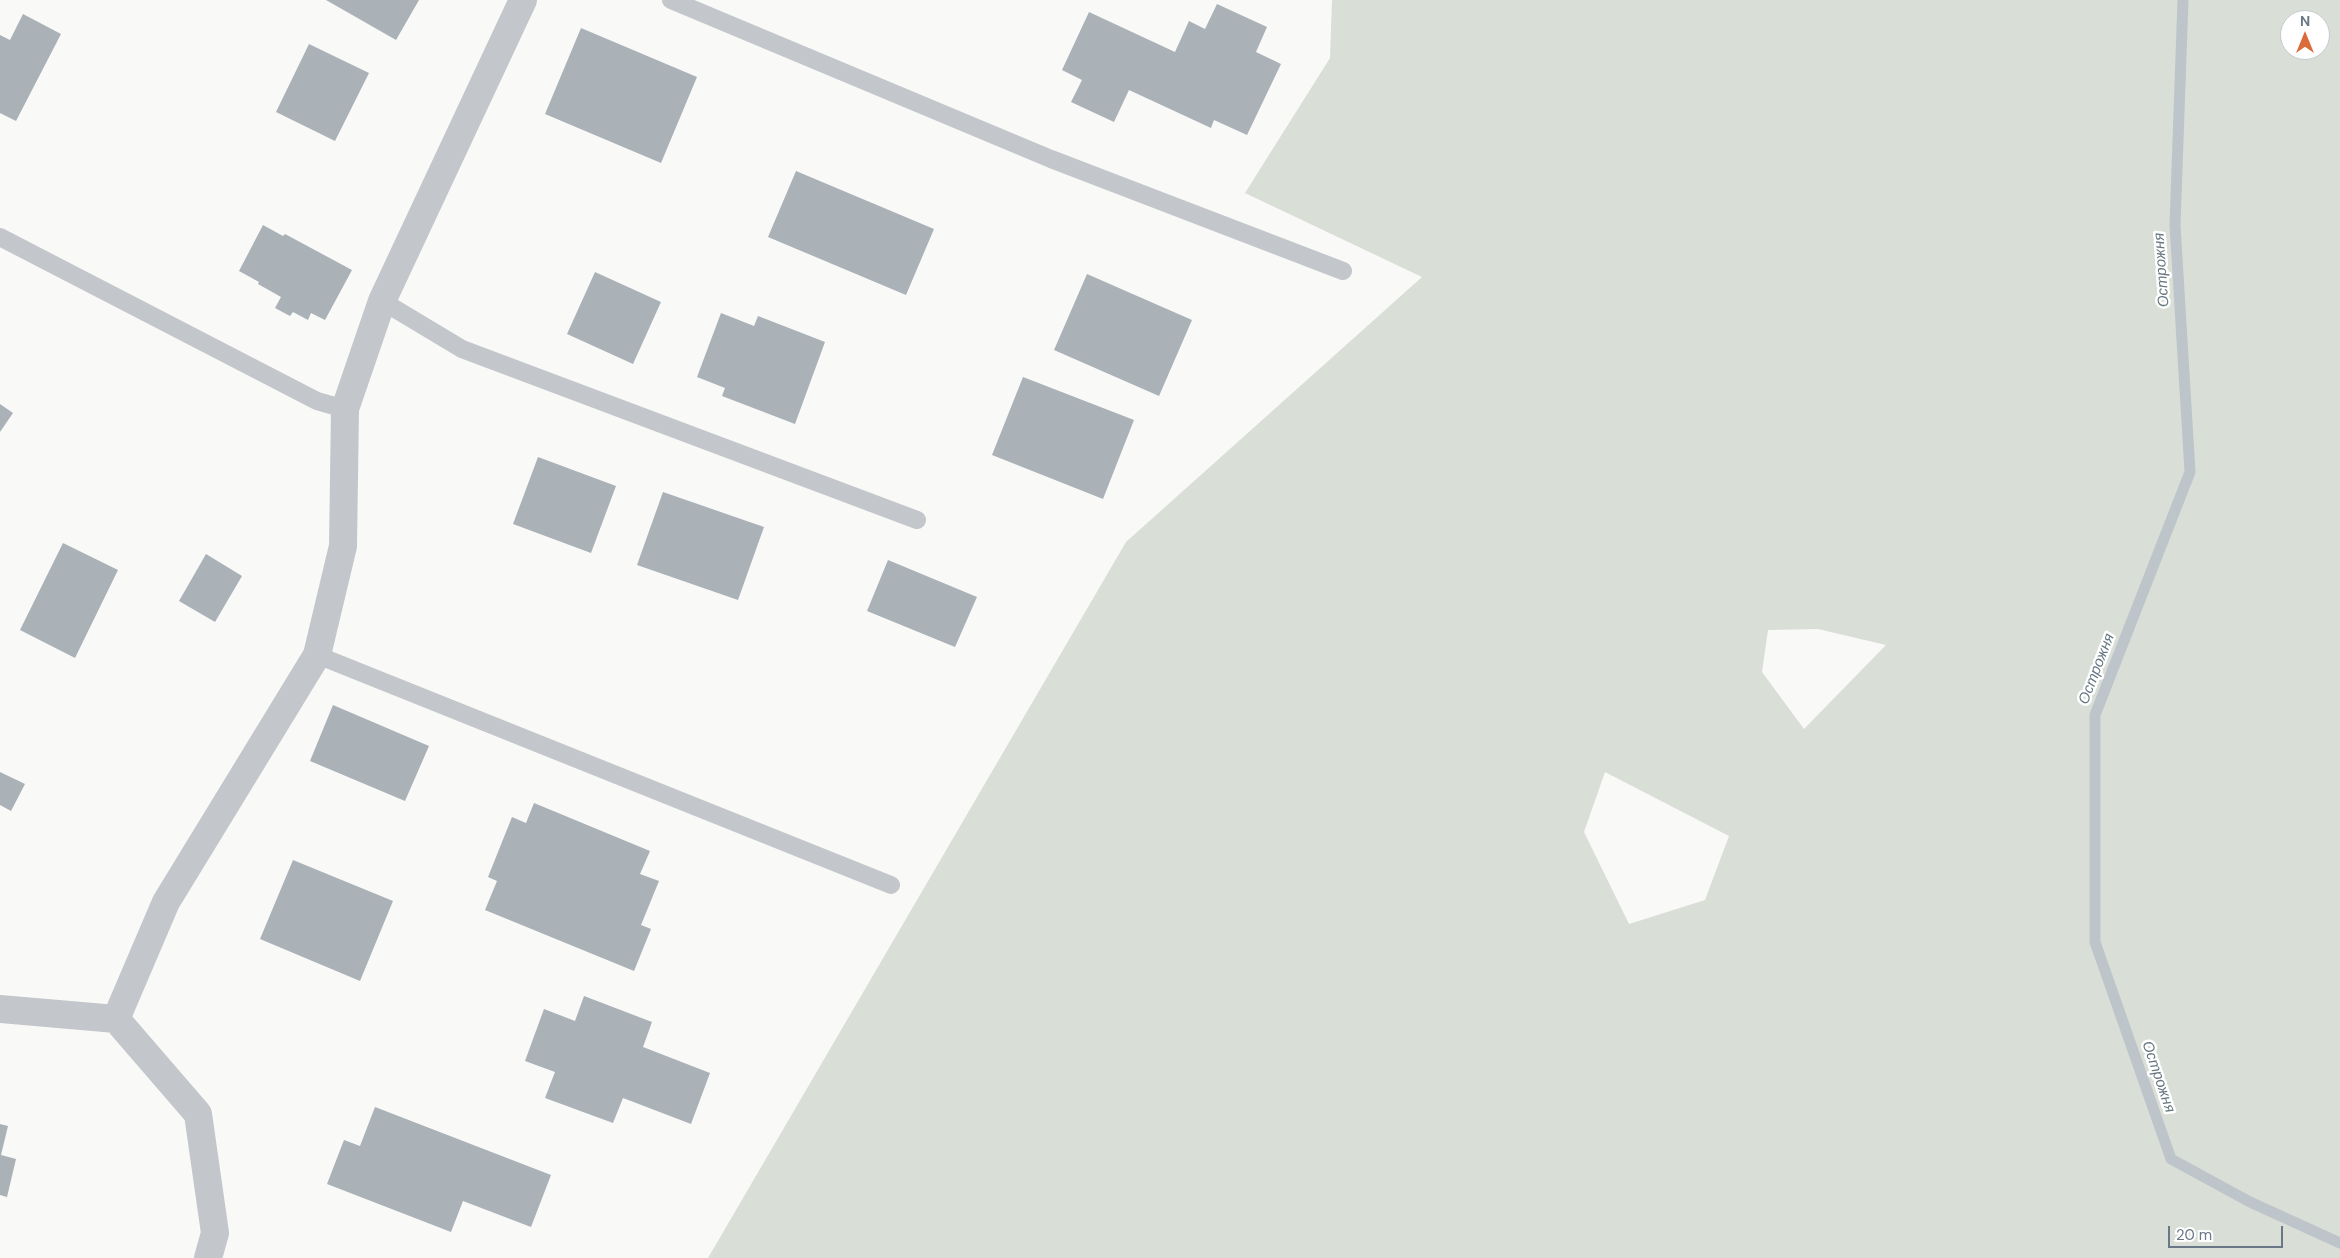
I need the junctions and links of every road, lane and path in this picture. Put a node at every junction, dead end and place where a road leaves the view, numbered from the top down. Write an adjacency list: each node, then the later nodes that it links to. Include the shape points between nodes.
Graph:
1 (523, 0): 5 (street)
2 (671, 0): 4 (lane, via 1051,159)
3 (0, 237): 6 (lane, via 317,401)
4 (1343, 271)
5 (382, 301): 6 (street); 7 (lane, via 462,348)
6 (345, 410): 8 (street, via 344,546)
7 (917, 520)
8 (317, 655): 9 (lane); 11 (street, via 166,902)
9 (891, 885)
10 (0, 1009): 11 (street)
11 (116, 1019): 12 (street, via 198,1114 215,1233)
12 (208, 1258)

